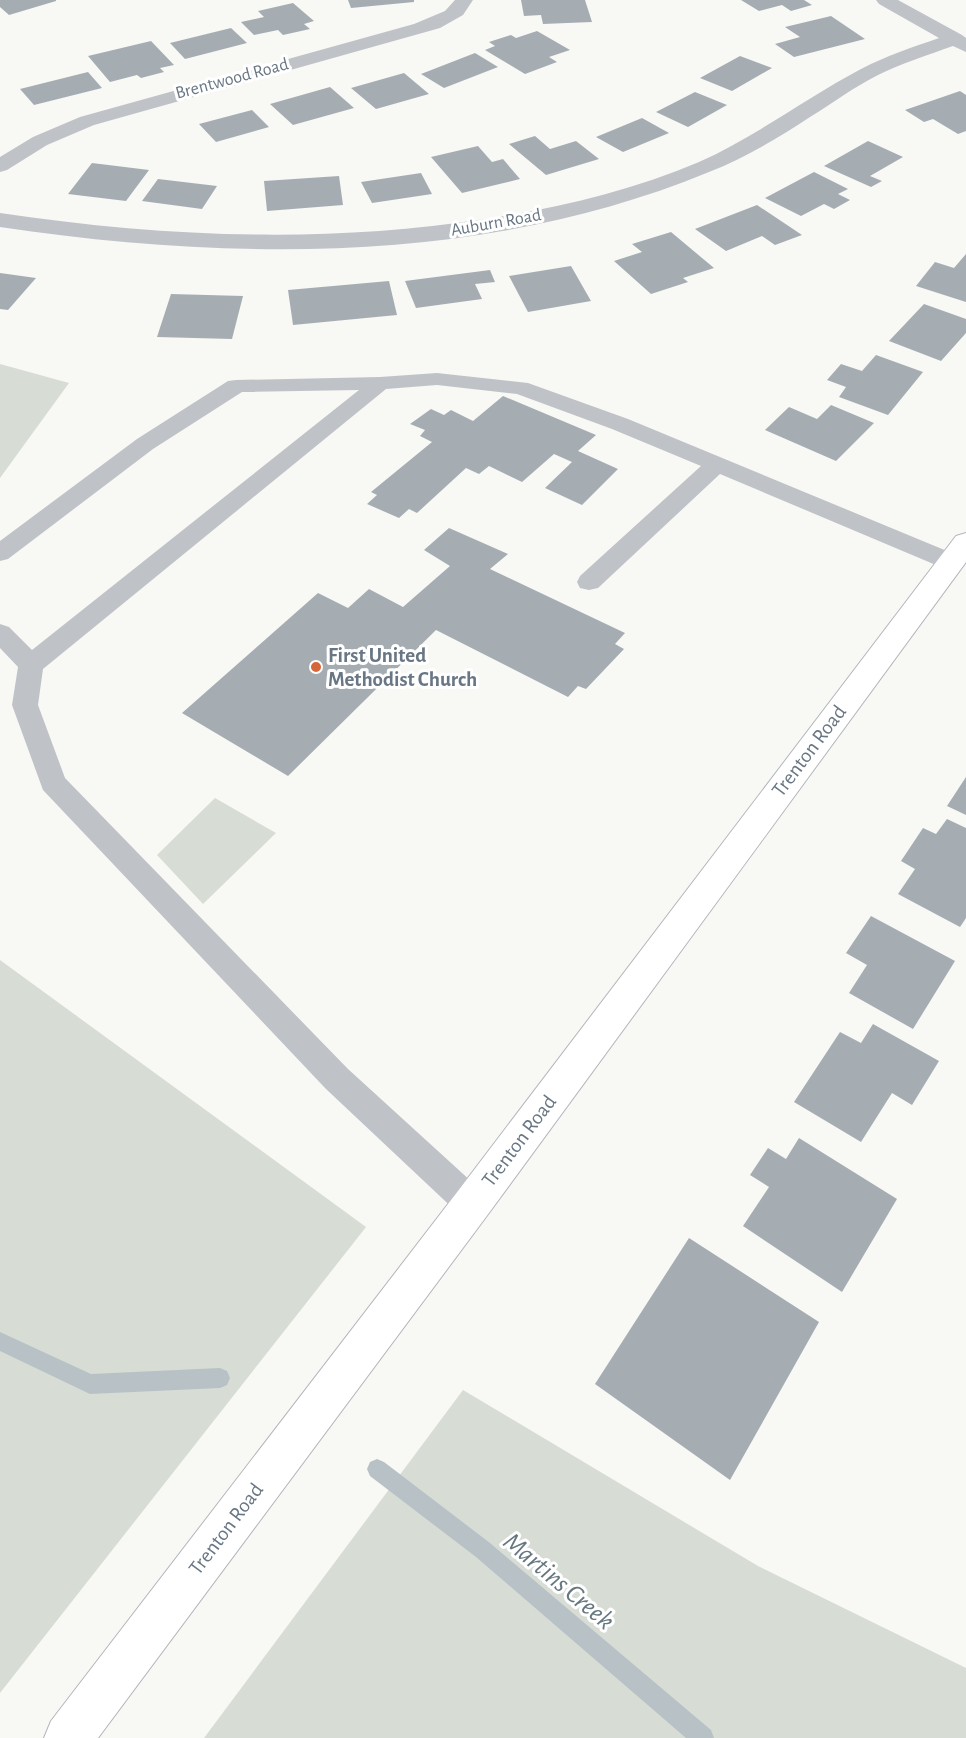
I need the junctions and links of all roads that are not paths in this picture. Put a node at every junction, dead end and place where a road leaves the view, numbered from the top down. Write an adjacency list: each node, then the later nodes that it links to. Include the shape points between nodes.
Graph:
1 (464, 0): 4 (street, Brentwood Road, via 446,19 421,28 78,124 26,148)
2 (885, 0): 3 (street)
3 (961, 43): 5 (street, Auburn Road, via 870,71 759,140 705,166 637,191 525,219 408,237 259,244 122,238)
4 (0, 166)
5 (0, 220)
6 (380, 383): 7 (lane, via 437,379 520,388 620,424); 9 (lane, via 236,386 145,444); 12 (lane)
7 (716, 465): 8 (lane); 10 (lane)
8 (958, 552): 13 (main road, Trenton Road)
9 (0, 553)
10 (589, 582)
11 (0, 633): 12 (lane)
12 (32, 665): 13 (lane, via 25,705 53,783 337,1079)
13 (472, 1204): 14 (main road, Trenton Road)
14 (68, 1738)

